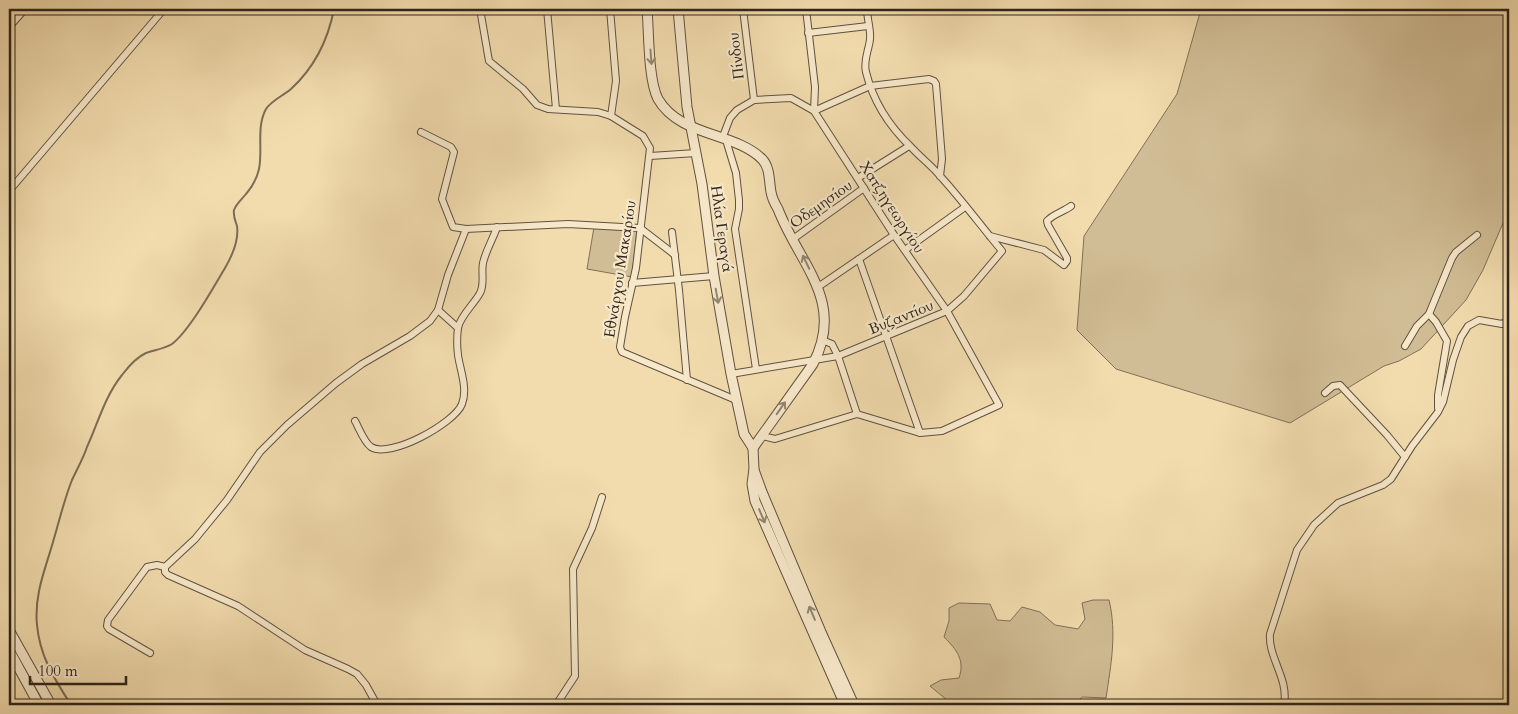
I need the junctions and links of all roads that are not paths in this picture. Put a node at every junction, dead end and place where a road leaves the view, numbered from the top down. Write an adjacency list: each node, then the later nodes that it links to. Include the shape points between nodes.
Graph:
1 (164, 9): 28 (street)
2 (480, 9): 16 (street, via 489,61 538,105)
3 (547, 9): 16 (street)
4 (610, 9): 18 (street, via 616,81)
5 (647, 9): 19 (street, one-way to 19, via 652,75 658,98 668,112)
6 (678, 9): 19 (street, Ηλία Γεραγά)
7 (743, 9): 15 (street, Πίνδου)
8 (806, 9): 13 (street)
9 (867, 9): 11 (street)
10 (21, 10): 12 (street)
11 (868, 26): 13 (street); 14 (street, via 870,42 865,65)
12 (9, 27)
13 (808, 33): 17 (street, via 815,87)
14 (870, 86): 17 (street); 22 (street, via 878,106); 25 (street, via 929,78 934,81 942,159)
15 (754, 100): 17 (street, via 791,98); 21 (street, via 730,118)
16 (556, 109): 18 (street)
17 (814, 111): 26 (street, Χατζηγεωργίου)
18 (611, 116): 24 (street, via 643,136 650,148)
19 (690, 127): 21 (street); 23 (street, Ηλία Γεραγά)
20 (421, 132): 33 (street, via 451,147 454,152 442,198 453,226)
21 (724, 140): 38 (street, via 753,153 766,163 780,217); 56 (street, via 736,173 739,209 735,228)
22 (909, 146): 25 (street); 26 (street, Οδεμησίου)
23 (696, 153): 24 (street); 42 (street, Ηλία Γεραγά)
24 (650, 156): 32 (street, Εθνάρχου Μακαρίου)
25 (940, 176): 30 (street)
26 (858, 178): 27 (street, Χατζηγεωργίου)
27 (864, 188): 35 (street, Χατζηγεωργίου); 38 (street, Οδεμησίου)
28 (9, 191)
29 (1071, 206): 37 (street, via 1047,221 1067,258 1064,265 1044,250)
30 (965, 207): 37 (street); 39 (street)
31 (497, 227): 32 (street, via 568,224); 33 (street); 50 (street, via 482,263 480,293)
32 (640, 228): 40 (street); 44 (street, Εθνάρχου Μακαρίου)
33 (466, 229): 46 (street)
34 (672, 232): 40 (street)
35 (894, 235): 39 (street, Χατζηγεωργίου); 41 (street)
36 (1477, 235): 48 (street, via 1452,258)
37 (990, 236): 47 (street, Βυζαντίου, via 1002,251)
38 (793, 240): 45 (street, one-way to 38)
39 (905, 250): 47 (street, Χατζηγεωργίου)
40 (675, 255): 43 (street)
41 (860, 259): 45 (street); 51 (street)
42 (714, 276): 43 (street); 57 (street, Ηλία Γεραγά, one-way to 57)
43 (678, 279): 44 (street); 58 (street)
44 (632, 283): 58 (street, Εθνάρχου Μακαρίου, via 620,347 622,352)
45 (818, 287): 52 (street, via 824,317)
46 (438, 310): 50 (street); 70 (street, via 417,332 336,382 287,425 260,452 196,539)
47 (947, 311): 51 (street, Βυζαντίου); 64 (street, Χατζηγεωργίου, via 999,405 942,431)
48 (1429, 314): 53 (street); 61 (street, via 1447,341)
49 (1509, 320): 61 (street, via 1502,324 1479,320 1464,331)
50 (458, 328): 63 (street, via 464,397 453,417 408,443 386,450 369,445)
51 (886, 336): 54 (street, Βυζαντίου); 64 (street)
52 (822, 340): 54 (street, via 832,344); 55 (street)
53 (1405, 346)
54 (838, 356): 55 (street, Βυζαντίου); 62 (street)
55 (815, 360): 56 (street, Βυζαντίου); 65 (street, one-way to 55)
56 (756, 369): 57 (street, Βυζαντίου)
57 (730, 374): 60 (street, Ηλία Γεραγά)
58 (687, 380): 60 (street, Εθνάρχου Μακαρίου)
59 (1325, 393): 67 (street, via 1340,385)
60 (736, 400): 66 (street, Ηλία Γεραγά, via 744,434)
61 (1438, 412): 67 (street)
62 (857, 414): 64 (street); 65 (street, via 775,439)
63 (355, 421)
64 (920, 433)
65 (762, 436): 66 (street)
66 (753, 448): 68 (street)
67 (1405, 457): 80 (street, via 1387,483 1338,503 1327,511 1297,550 1269,643 1285,688)
68 (754, 469): 78 (street, one-way to 78, via 755,501); 79 (street, one-way to 68, via 820,632)
69 (602, 497): 77 (street, via 573,569 575,676)
70 (164, 567): 73 (street, via 147,566 141,572 107,626); 76 (street, via 168,575 238,606 305,650 348,668 366,685)
71 (9, 630): 75 (street)
72 (9, 650): 74 (street)
73 (150, 653)
74 (39, 705)
75 (51, 705)
76 (376, 705)
77 (556, 705)
78 (845, 705)
79 (854, 705)
80 (1284, 705)

